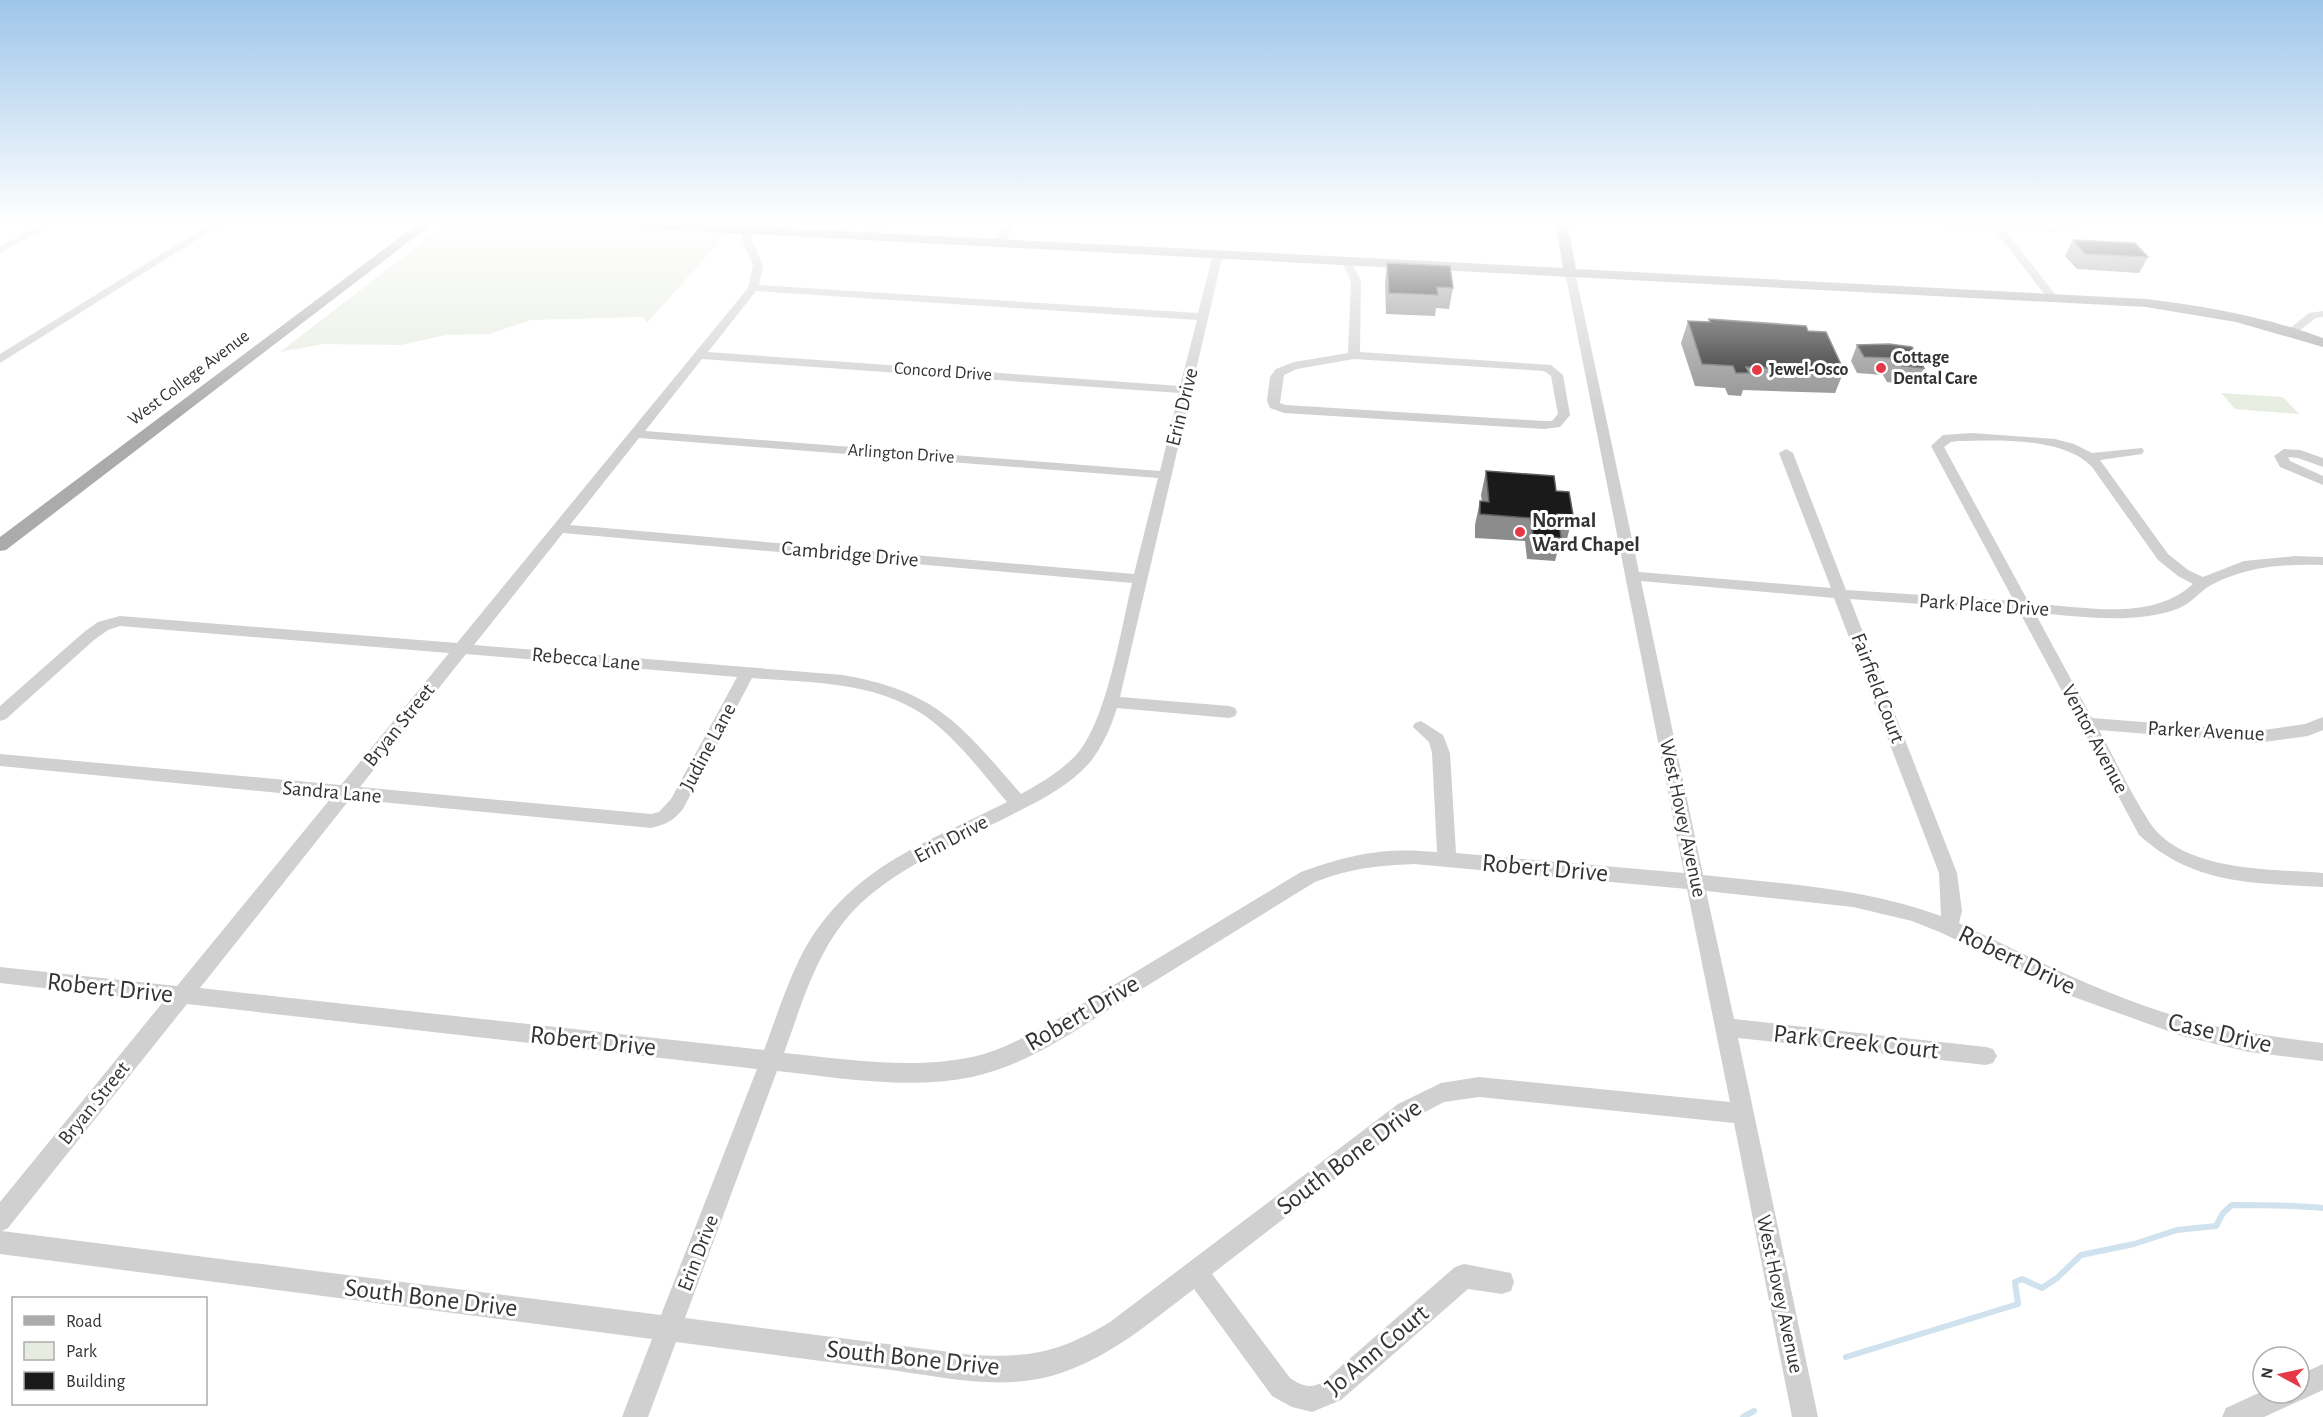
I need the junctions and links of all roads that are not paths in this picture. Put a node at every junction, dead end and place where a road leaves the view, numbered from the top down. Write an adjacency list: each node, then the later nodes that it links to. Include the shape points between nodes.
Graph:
1 (117, 286): 16 (street)
2 (344, 286): 26 (main road, West College Avenue)
3 (1211, 286): 11 (street, Erin Drive)
4 (1356, 286): 15 (street)
5 (1573, 286): 28 (street, West Hovey Avenue)
6 (1837, 286): 9 (main road)
7 (2044, 286): 9 (street)
8 (753, 288): 11 (street); 14 (street, Bryan Street)
9 (2053, 298): 12 (main road, via 2189,308)
10 (2323, 314): 12 (street, via 2313,315)
11 (1204, 317): 17 (street, Erin Drive)
12 (2291, 332): 13 (main road)
13 (2323, 343)
14 (700, 355): 17 (street, Concord Drive); 18 (street, Bryan Street)
15 (1354, 355): 15 (street, via 1280,372 1276,377 1274,405 1284,409 1544,425 1556,424 1564,415 1557,375 1547,368)
16 (0, 359)
17 (1186, 390): 23 (street, Erin Drive)
18 (636, 434): 23 (street, Arlington Drive); 25 (street, Bryan Street)
19 (2137, 451): 21 (street)
20 (1786, 453): 31 (street, Fairfield Court)
21 (2091, 457): 30 (street, via 2163,557); 32 (street, Ventor Avenue, via 2046,442 1962,436 1937,446)
22 (2323, 463): 24 (street, via 2300,454 2281,456 2285,464)
23 (1166, 476): 29 (street, Erin Drive)
24 (2323, 481)
25 (560, 528): 29 (street, Cambridge Drive); 33 (street, Bryan Street)
26 (0, 546)
27 (2323, 561): 30 (street, Park Place Drive, via 2244,565)
28 (1633, 576): 31 (street, Park Place Drive); 47 (street, West Hovey Avenue)
29 (1140, 579): 35 (street, Erin Drive)
30 (2204, 583): 32 (street, Park Place Drive, via 2173,605 2148,611 2123,614)
31 (1842, 594): 32 (street, Park Place Drive); 48 (street, Fairfield Court, via 1948,873 1952,910)
32 (2024, 608): 38 (street, Ventor Avenue)
33 (462, 648): 34 (street, Rebecca Lane); 37 (street, Rebecca Lane, via 120,621 89,636); 42 (street, Bryan Street)
34 (747, 674): 43 (street, Rebecca Lane, via 843,680 877,686 906,697 931,711 953,731); 44 (street, Judine Lane, via 677,804)
35 (1111, 702): 36 (street); 43 (street, Erin Drive, via 1084,757 1051,787)
36 (1229, 712)
37 (0, 715)
38 (2087, 723): 39 (street, Parker Avenue, via 2257,736 2308,730); 46 (street, Ventor Avenue, via 2145,830 2167,852 2224,872)
39 (2323, 723)
40 (1422, 727): 45 (street, via 1437,739 1441,753)
41 (0, 760): 42 (street, Sandra Lane)
42 (344, 793): 44 (street, Sandra Lane, via 641,821); 50 (street, Bryan Street)
43 (1018, 803): 55 (street, Erin Drive, via 904,864 854,898 823,935 807,964)
44 (664, 818)
45 (1447, 860): 47 (street, Robert Drive); 55 (street, Robert Drive, via 1366,859 1308,877 1048,1036 1000,1059 945,1071 904,1073)
46 (2323, 880)
47 (1696, 882): 48 (street, Robert Drive, via 1853,899); 52 (street, West Hovey Avenue)
48 (1949, 927): 51 (street, Robert Drive, via 2078,990)
49 (0, 975): 50 (street, Robert Drive)
50 (181, 996): 55 (street, Robert Drive); 57 (street, Bryan Street)
51 (2118, 1005): 53 (street, Case Drive, via 2216,1037)
52 (1725, 1028): 54 (street, Park Creek Court); 56 (street, West Hovey Avenue)
53 (2323, 1052)
54 (1986, 1056)
55 (771, 1060): 61 (street, Erin Drive)
56 (1743, 1114): 59 (street, South Bone Drive, via 1479,1087 1453,1088 1406,1111); 64 (street, West Hovey Avenue)
57 (0, 1220)
58 (0, 1242): 61 (street, South Bone Drive)
59 (1196, 1272): 60 (street, Jo Ann Court, via 1281,1387 1299,1399 1311,1401 1332,1391 1464,1276); 61 (street, South Bone Drive, via 1090,1349 1063,1362 1035,1367 973,1368)
60 (1502, 1282)
61 (669, 1328): 63 (street, Erin Drive)
62 (2262, 1405): 65 (street)
63 (635, 1417)
64 (1805, 1417)
65 (2235, 1417)

